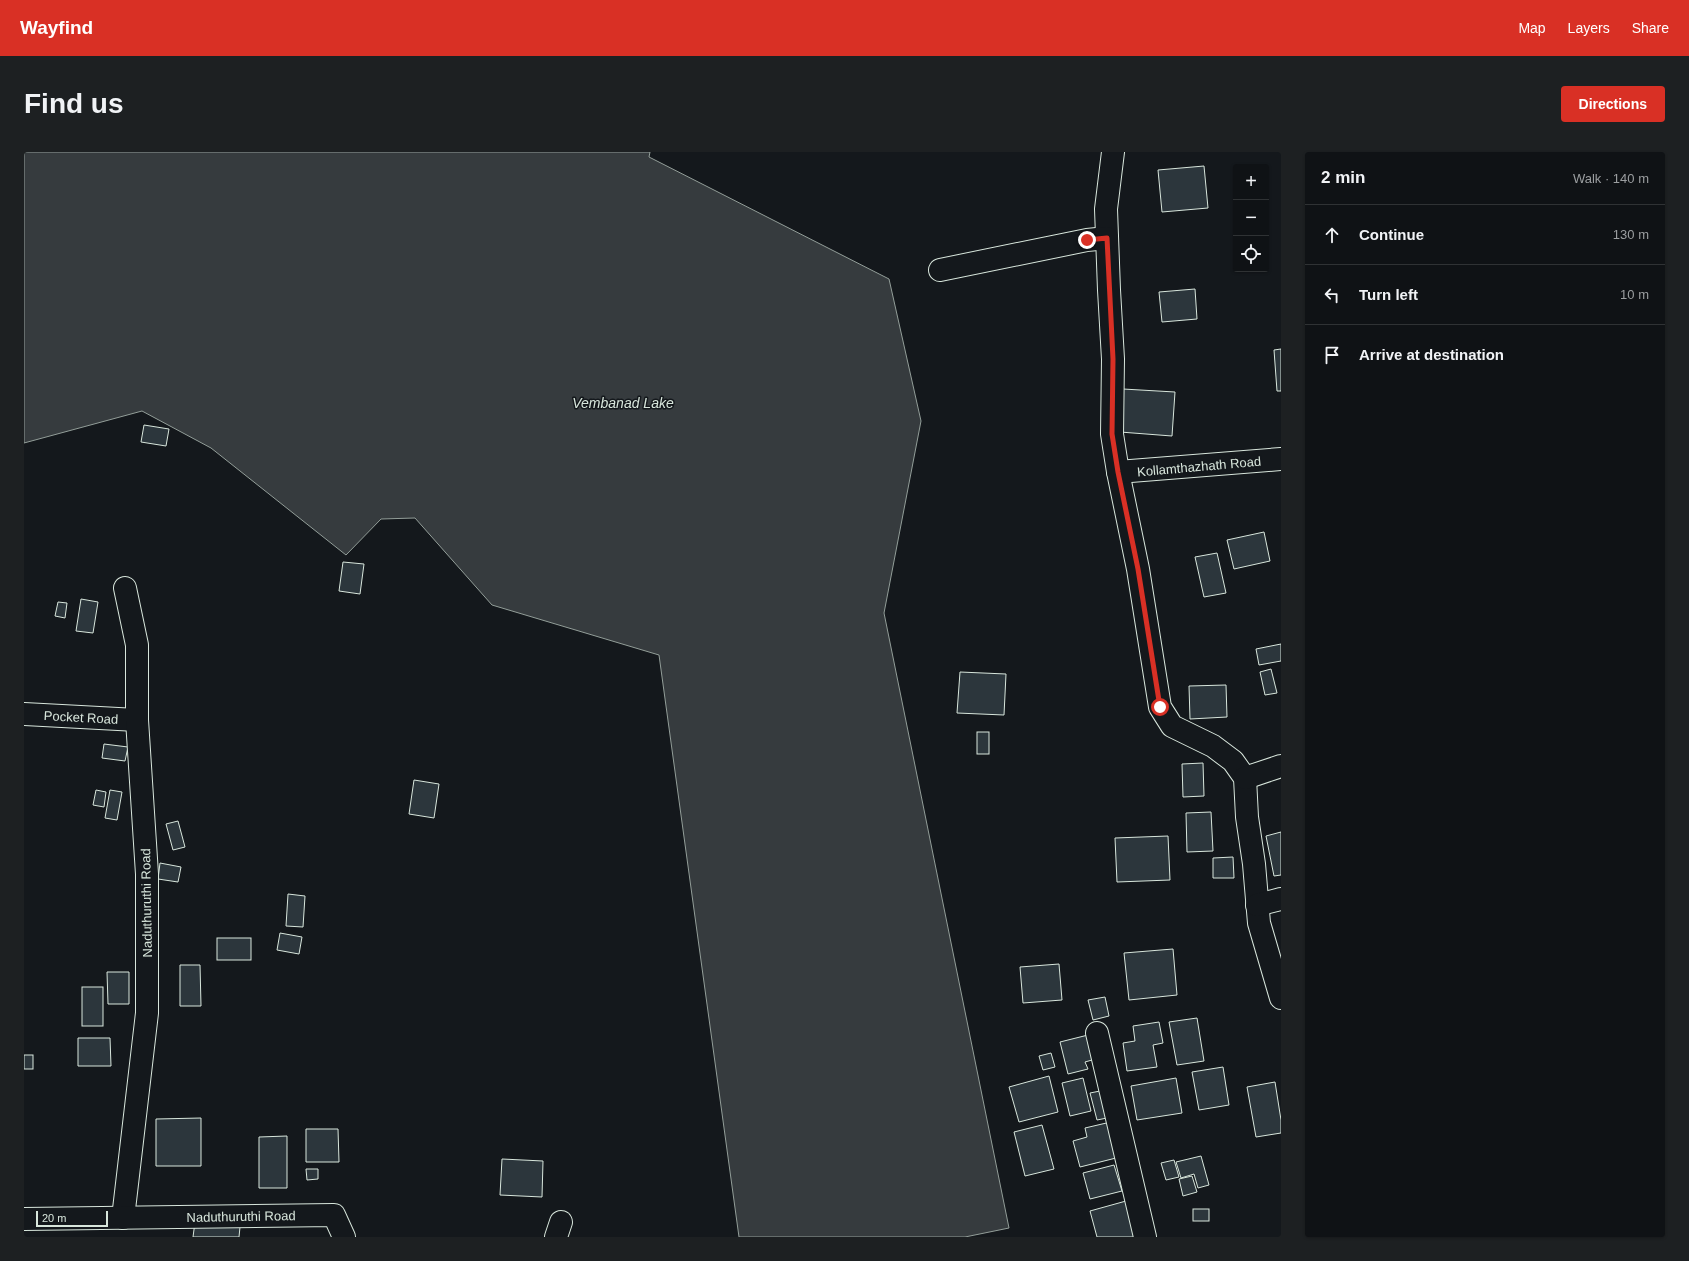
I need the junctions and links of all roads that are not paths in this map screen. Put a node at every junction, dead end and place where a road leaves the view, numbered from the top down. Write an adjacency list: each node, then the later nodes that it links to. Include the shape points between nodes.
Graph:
1 (1113, 152): 2 (street, via 1106,209)
2 (1107, 238): 3 (street); 5 (street, via 1113,359 1112,434)
3 (940, 270)
4 (1281, 459): 5 (street, Kollamthazhath Road)
5 (1118, 472): 10 (street, via 1138,569 1160,707 1172,726 1213,746 1233,761)
6 (125, 588): 8 (street, Naduthuruthi Road, via 137,645)
7 (24, 714): 8 (street, Pocket Road)
8 (137, 720): 15 (street, Naduthuruthi Road, via 147,874 147,1013)
9 (1281, 766): 10 (street)
10 (1245, 778): 12 (street)
11 (1281, 899): 12 (street)
12 (1258, 905): 13 (street, via 1259,923)
13 (1281, 998)
14 (1097, 1033): 18 (street)
15 (124, 1218): 16 (street, Naduthuruthi Road); 17 (street, Naduthuruthi Road, via 334,1215)
16 (24, 1219)
17 (344, 1237)
18 (1145, 1237)

